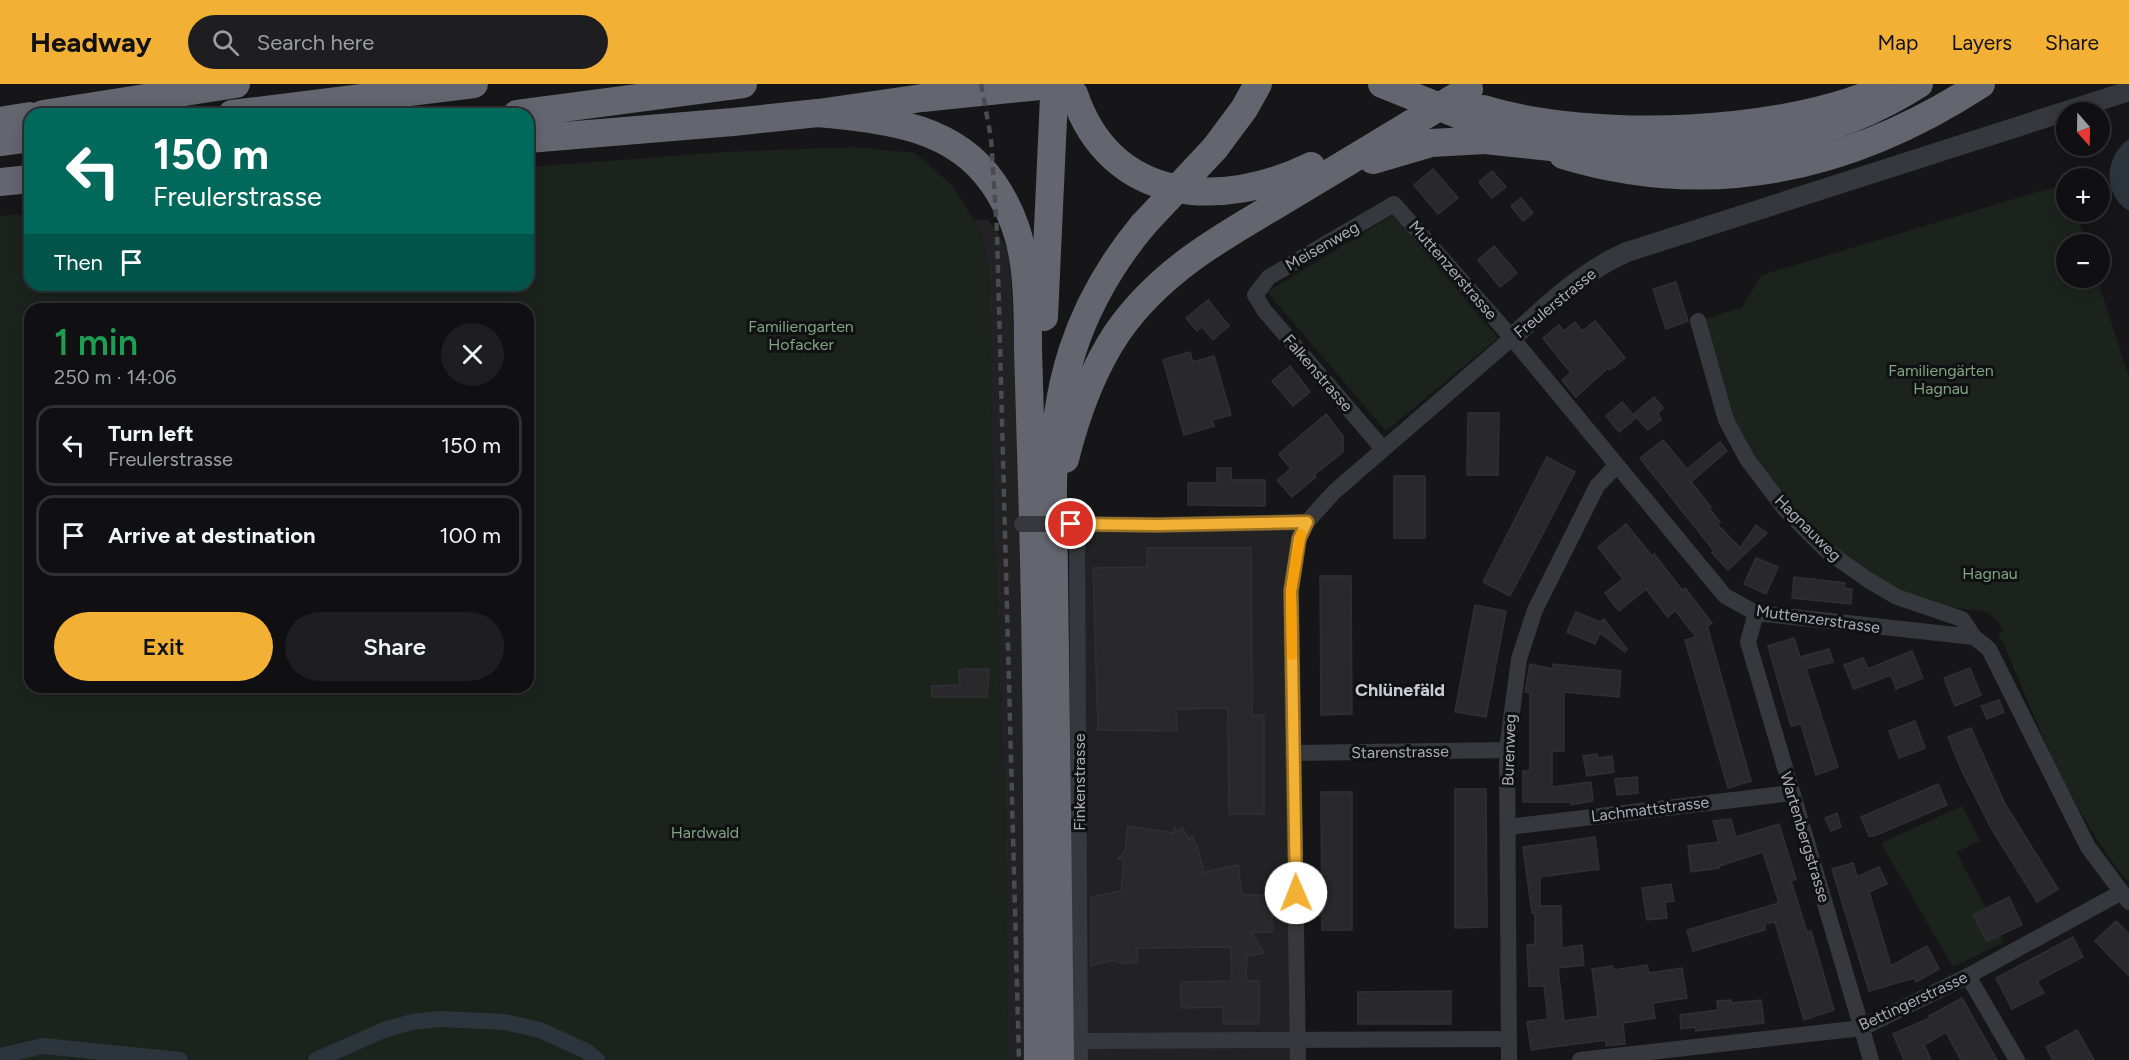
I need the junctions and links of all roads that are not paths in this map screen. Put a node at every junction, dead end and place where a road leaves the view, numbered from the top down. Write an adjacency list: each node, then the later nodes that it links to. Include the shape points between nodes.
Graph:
1 (236, 84): 13 (highway)
2 (474, 84): 14 (highway)
3 (744, 84): 15 (highway)
4 (1258, 84): 33 (highway, bridge, via 1215,148 1119,256 1094,298 1068,360 1057,406)
5 (1382, 84): 9 (highway, via 1560,154 1611,168 1678,175 1759,171 1835,155 1907,126)
6 (1392, 84): 7 (highway, via 1554,124 1649,129 1783,117 1852,101)
7 (1893, 84)
8 (1919, 84): 23 (highway, bridge, via 1853,120 1781,141 1739,148 1677,153 1597,152 1456,140 1419,146)
9 (1981, 84)
10 (1463, 85): 18 (highway, bridge)
11 (2129, 91): 29 (street, Freulerstrasse, via 1636,248 1581,278)
12 (1063, 92): 16 (highway, via 922,98); 18 (highway, via 1107,150 1121,162 1158,183 1204,193 1244,190 1279,181); 33 (highway)
13 (82, 108)
14 (280, 108)
15 (534, 112)
16 (818, 113): 20 (highway); 33 (highway, via 901,123 942,138 980,166 1010,212 1023,253)
17 (24, 117): 19 (highway)
18 (1405, 120): 23 (highway)
19 (0, 121)
20 (534, 138)
21 (24, 139): 22 (highway)
22 (0, 142)
23 (1323, 177): 33 (highway, via 1198,252 1128,319 1099,364 1077,417)
24 (24, 180): 25 (highway)
25 (0, 182)
26 (1394, 204): 27 (street, Meisenweg, via 1269,277); 29 (street, Muttenzerstrasse)
27 (1255, 295): 30 (street, Falkenstrasse)
28 (1698, 321): 35 (street, Hagnauweg, via 1726,420 1747,459 1784,508 1827,550 1868,580 1897,597 1962,619)
29 (1512, 338): 30 (street, Freulerstrasse); 31 (street, Muttenzerstrasse)
30 (1383, 449): 32 (street, Freulerstrasse)
31 (1616, 466): 34 (street, Muttenzerstrasse, via 1725,596); 36 (street, Burenweg, via 1597,486 1535,610 1519,659)
32 (1307, 522): 33 (street); 37 (street, via 1299,539 1291,591)
33 (1052, 530): 45 (highway); 47 (highway)
34 (1756, 613): 35 (street, Muttenzerstrasse); 38 (street, Wartenbergstrasse, via 1748,642)
35 (1974, 637): 40 (street, via 1989,649 2088,847)
36 (1507, 750): 37 (street, Starenstrasse); 39 (street, Burenweg)
37 (1293, 753): 44 (street)
38 (1791, 793): 39 (street, Lachmattstrasse); 42 (street, Wartenbergstrasse)
39 (1508, 826): 43 (street, Burenweg)
40 (2125, 897): 41 (street, Bettingerstrasse)
41 (1968, 976): 42 (street, Bettingerstrasse); 53 (street)
42 (1862, 1028): 46 (street, Bettingerstrasse); 52 (street, Wartenbergstrasse)
43 (1509, 1040): 44 (street); 50 (street, Burenweg)
44 (1299, 1041): 45 (street); 49 (street)
45 (1070, 1051): 48 (street)
46 (1635, 1057): 51 (street, Bettingerstrasse)
47 (1038, 1060)
48 (1080, 1060)
49 (1298, 1060)
50 (1509, 1060)
51 (1580, 1060)
52 (1871, 1060)
53 (2017, 1060)

